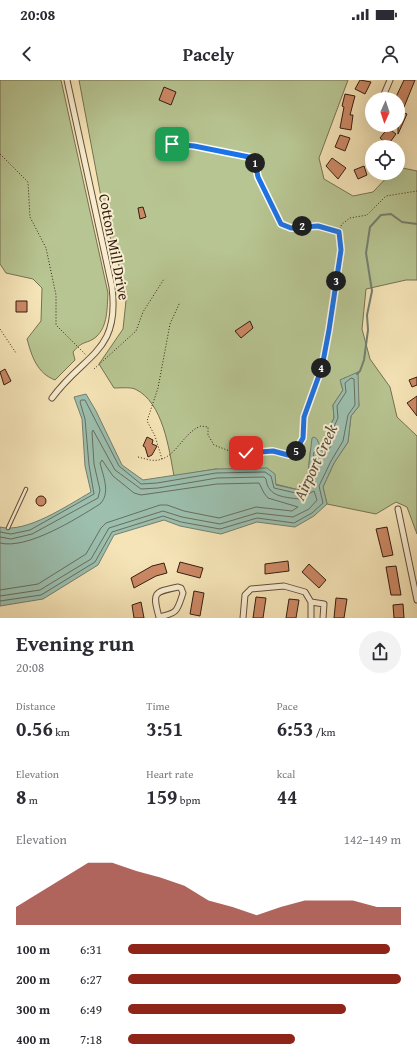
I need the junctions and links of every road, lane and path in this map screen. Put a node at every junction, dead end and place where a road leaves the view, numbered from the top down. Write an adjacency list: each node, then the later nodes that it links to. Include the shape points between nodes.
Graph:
1 (68, 80): 12 (street, Cotton Mill Drive, via 114,302 110,332 102,346)
2 (390, 80): 3 (street)
3 (385, 92)
4 (163, 146): 7 (path, via 194,146 254,158 258,177 281,224 291,228 318,226)
5 (0, 154): 12 (path, via 28,182 30,217 46,248 56,295 56,326)
6 (417, 191): 7 (path, via 386,196 367,215 350,218 342,224)
7 (339, 232): 16 (path, via 341,250 323,359 312,400 304,417 303,438 299,447 288,455 273,451 236,453 214,444 208,435 208,427 201,426 193,430 173,453)
8 (164, 279): 13 (path, via 143,312 136,331)
9 (180, 302): 16 (path, via 170,324 160,382 147,421)
10 (0, 329): 11 (path)
11 (16, 353)
12 (89, 358): 14 (street, Cotton Mill Drive, via 61,385)
13 (94, 369)
14 (52, 398)
15 (138, 457): 16 (path)
16 (162, 459)
17 (26, 489): 19 (lane)
18 (398, 509): 20 (street)
19 (8, 528)
20 (417, 600)
21 (311, 602): 23 (street, via 305,592 290,586 251,589 245,595); 24 (street); 25 (street, via 324,604)
22 (159, 617): 22 (street, via 154,600 157,593 181,588 183,593 177,611)
23 (243, 618)
24 (311, 618)
25 (323, 618)

